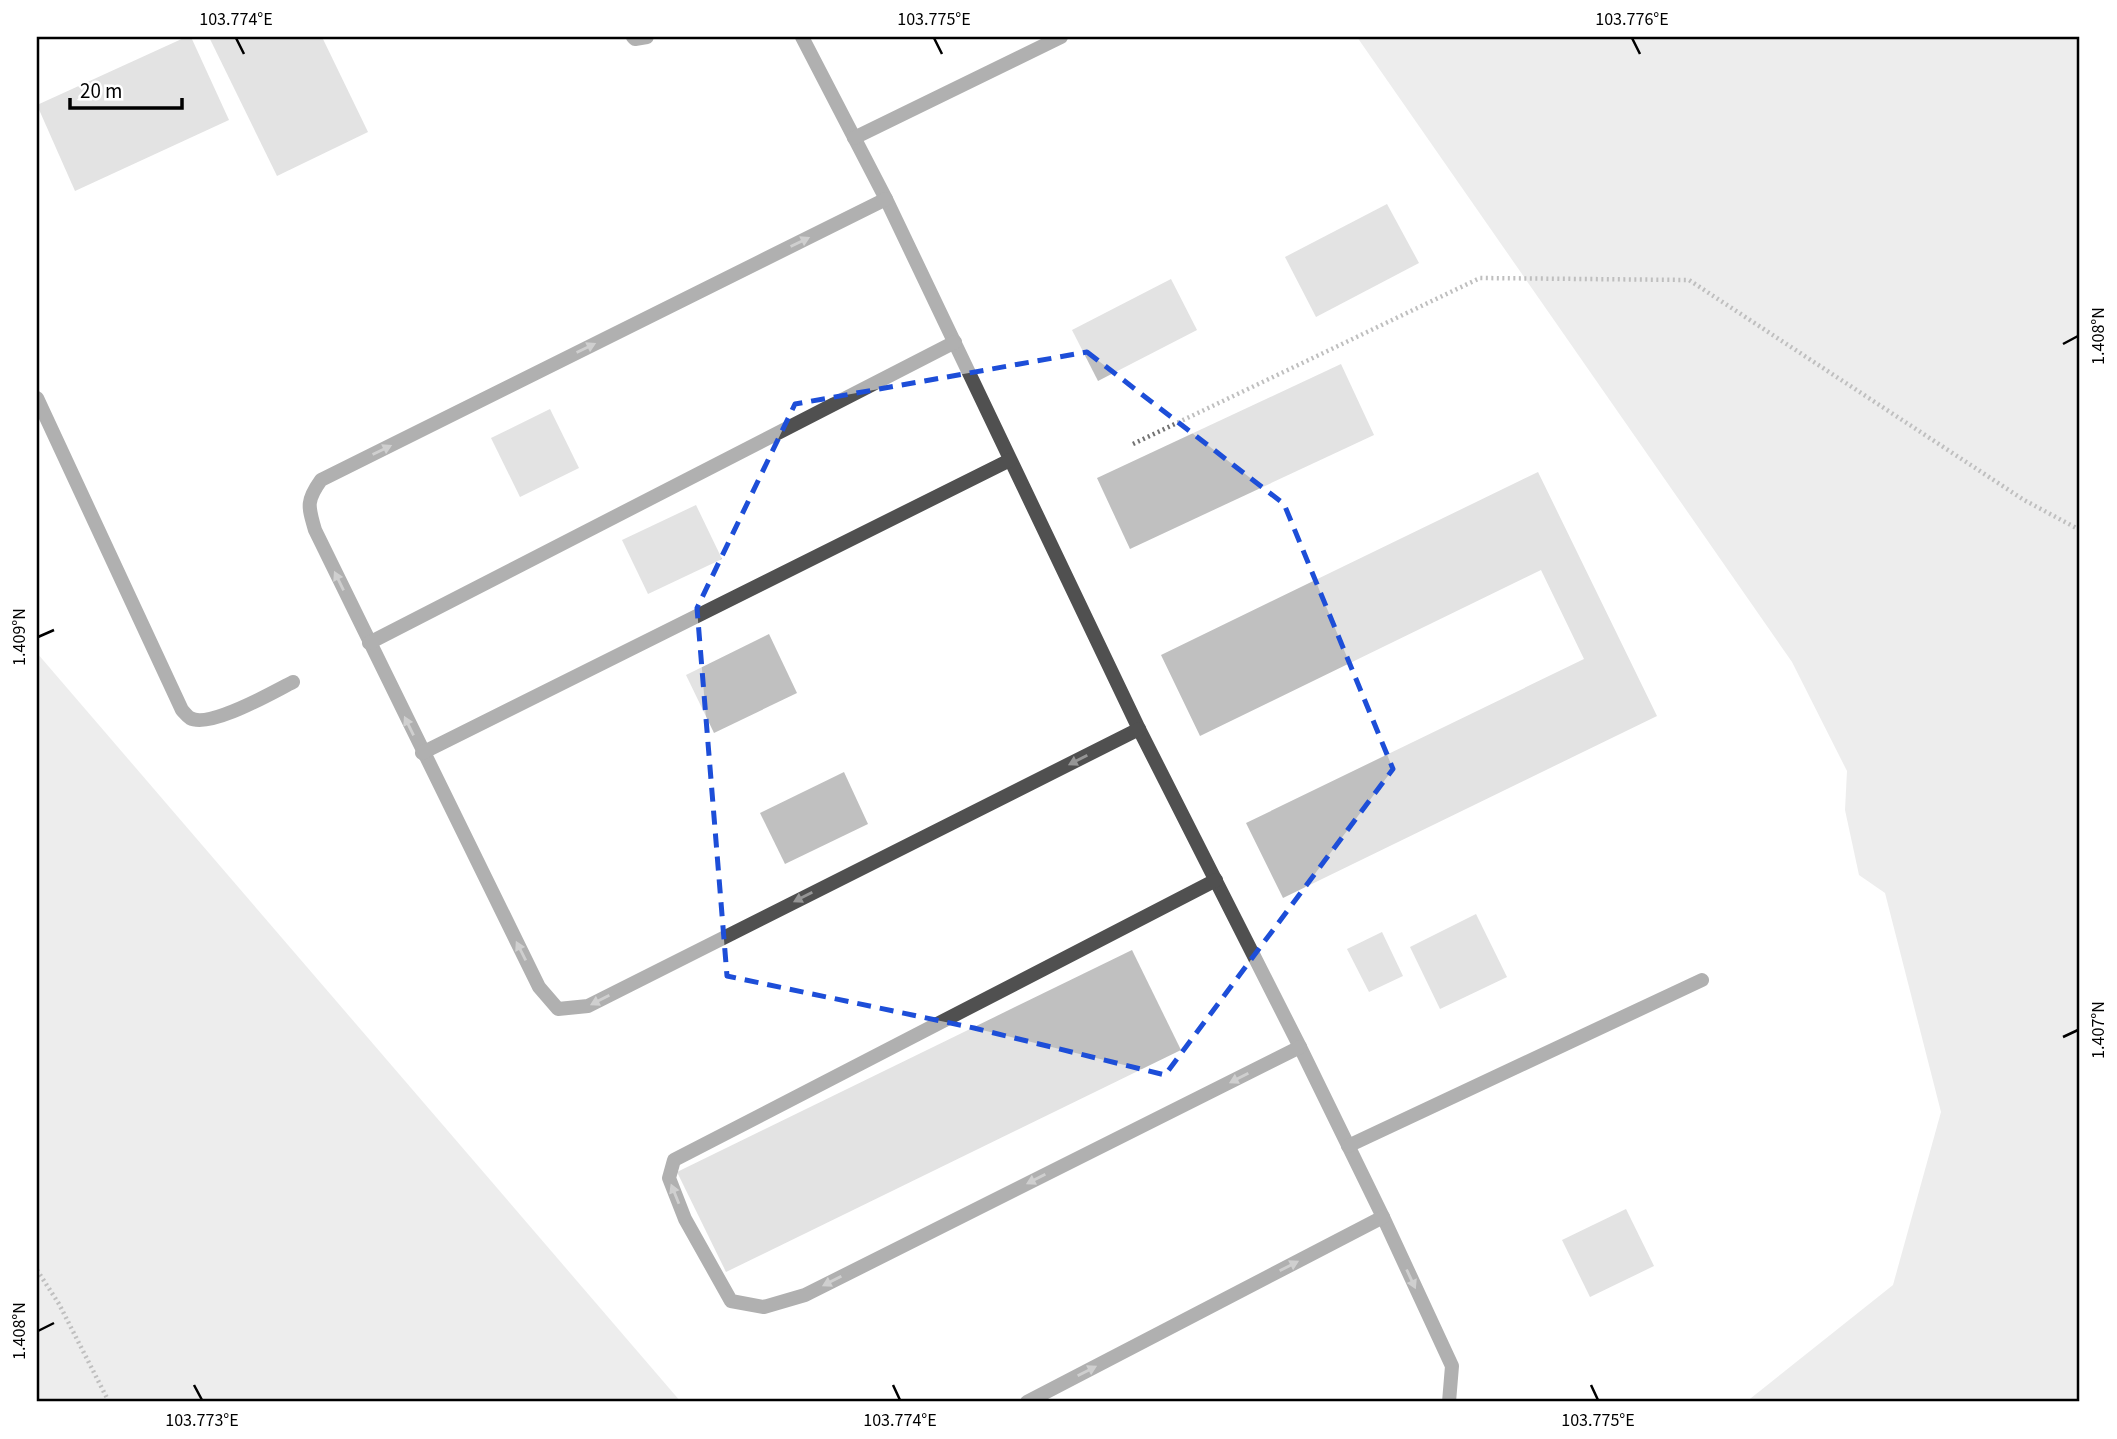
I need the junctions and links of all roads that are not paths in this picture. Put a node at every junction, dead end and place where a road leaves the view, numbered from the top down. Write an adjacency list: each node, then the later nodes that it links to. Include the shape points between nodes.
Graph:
1 (633, 37): 2 (lane)
2 (647, 37)
3 (802, 37): 5 (lane)
4 (1061, 37): 5 (lane)
5 (854, 138): 6 (lane)
6 (886, 199): 7 (lane); 10 (lane, one-way to 6, via 314,530 310,496 321,480)
7 (955, 342): 9 (lane); 10 (lane)
8 (37, 398): 11 (lane, via 182,710 191,719 222,716)
9 (1010, 460): 12 (lane); 13 (lane)
10 (369, 643): 13 (lane, one-way to 10)
11 (293, 682)
12 (1139, 729): 13 (lane, one-way to 13, via 587,1006 558,1009 539,987); 14 (lane)
13 (422, 753)
14 (1216, 880): 16 (lane); 16 (lane, one-way to 14, via 804,1294 764,1307 731,1301 685,1219 669,1178 674,1160)
15 (1702, 980): 17 (lane)
16 (1300, 1047): 17 (lane)
17 (1348, 1146): 18 (lane)
18 (1383, 1217): 19 (lane, one-way to 18); 20 (lane, one-way to 20, via 1452,1366)
19 (1027, 1402)
20 (1449, 1402)

